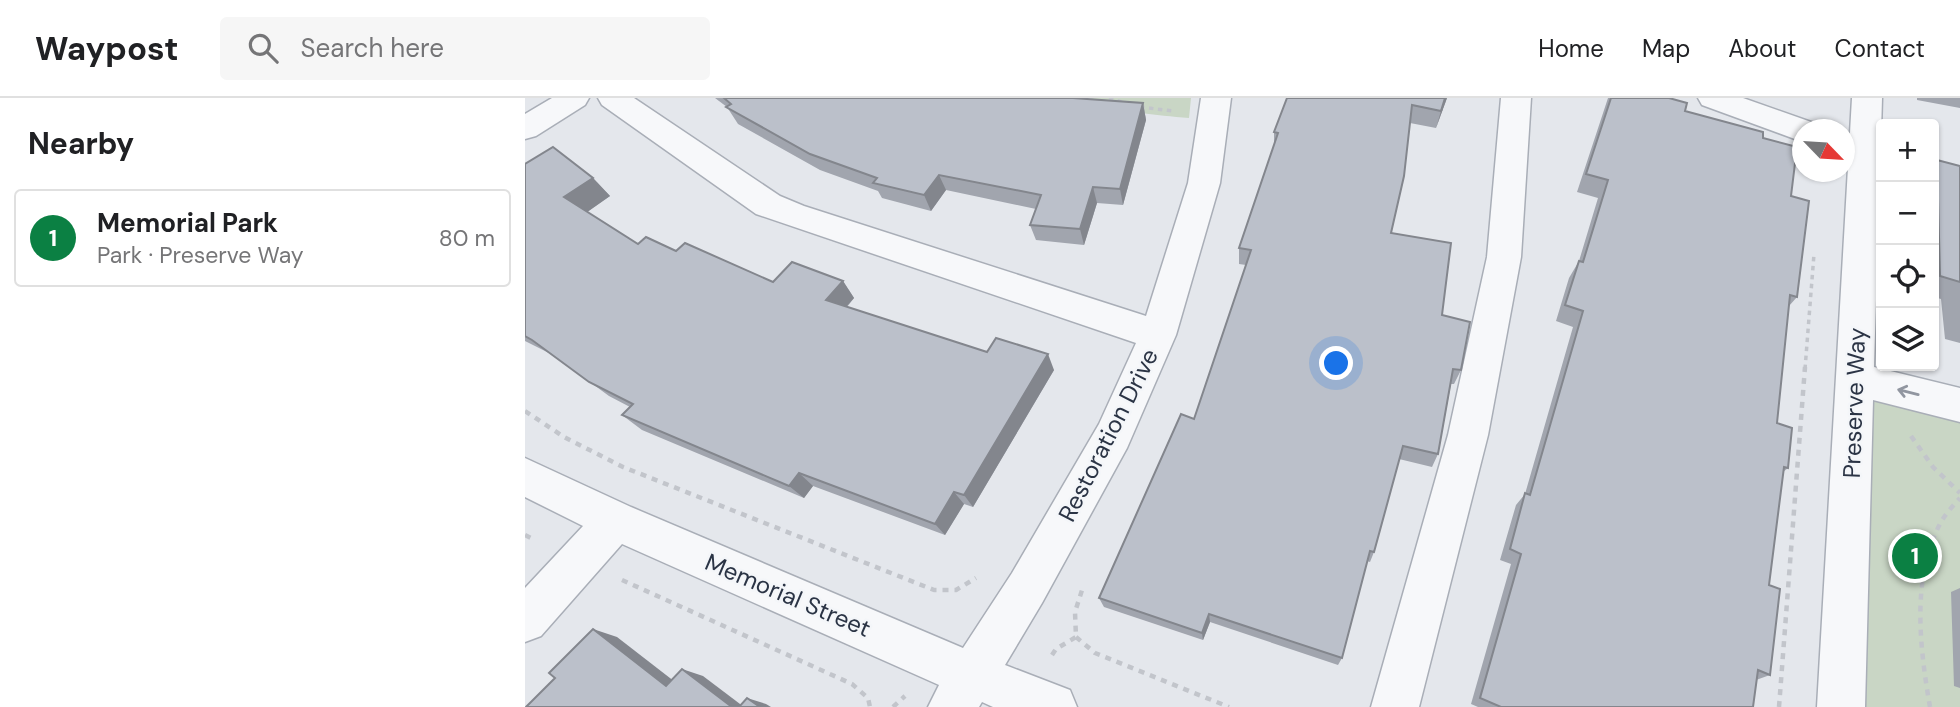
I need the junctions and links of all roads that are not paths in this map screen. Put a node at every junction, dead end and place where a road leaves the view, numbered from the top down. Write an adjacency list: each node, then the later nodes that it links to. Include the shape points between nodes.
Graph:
1 (574, 98): 8 (street)
2 (613, 98): 10 (street, via 768,205)
3 (1216, 98): 10 (street, Restoration Drive, via 1204,183)
4 (1517, 98): 18 (street, via 1504,257 1468,435)
5 (1713, 98): 7 (street)
6 (1867, 98): 9 (street, Preserve Way)
7 (1792, 127)
8 (525, 128)
9 (1864, 148): 11 (street, Preserve Way)
10 (1159, 335): 16 (street, Restoration Drive, via 1113,436)
11 (1856, 379): 12 (street, one-way to 11); 19 (street, Preserve Way)
12 (1960, 405)
13 (525, 477): 14 (street, Memorial Street)
14 (616, 521): 15 (street); 16 (street, Memorial Street)
15 (525, 620)
16 (963, 691): 17 (street, Memorial Street)
17 (1052, 707)
18 (1395, 707)
19 (1841, 707)

